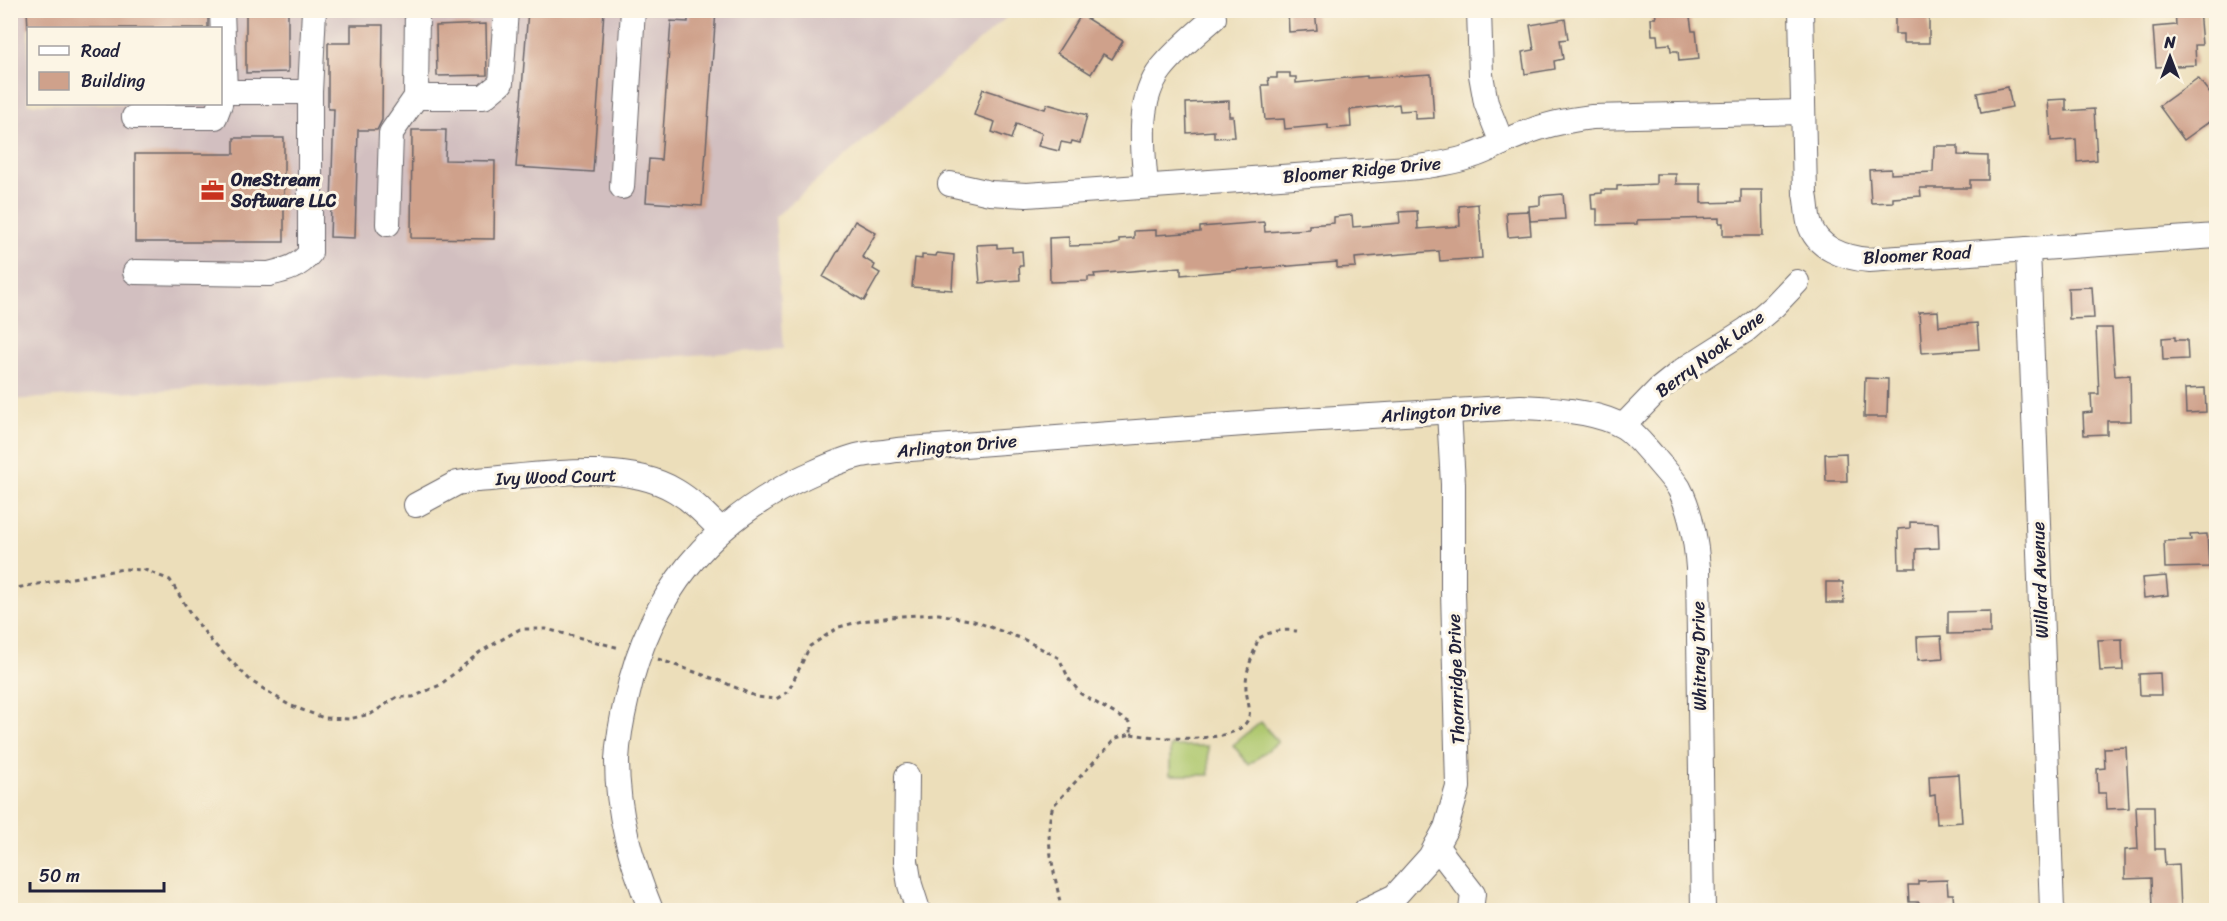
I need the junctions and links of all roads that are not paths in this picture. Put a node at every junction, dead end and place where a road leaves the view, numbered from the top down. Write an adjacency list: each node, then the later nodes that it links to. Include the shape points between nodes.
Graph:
1 (222, 10): 11 (street)
2 (314, 10): 9 (street)
3 (417, 10): 10 (street)
4 (506, 10): 10 (street, via 501,83 484,97)
5 (633, 10): 18 (street)
6 (1479, 10): 15 (street, via 1481,75 1486,103)
7 (1801, 10): 13 (street, Bloomer Road)
8 (1214, 18): 17 (street, via 1159,70 1149,90 1143,129)
9 (310, 92): 11 (street); 22 (street, via 310,253 302,263 269,274)
10 (416, 97): 19 (street, via 391,133)
11 (222, 100)
12 (220, 105): 14 (street, via 215,117)
13 (1803, 112): 15 (street, Bloomer Ridge Drive, via 1593,117 1545,125); 21 (street, Bloomer Road, via 1809,223 1815,235 1834,252 1869,260)
14 (134, 117)
15 (1502, 143): 17 (street, Bloomer Ridge Drive, via 1474,156 1427,166)
16 (950, 184): 17 (street, Bloomer Ridge Drive, via 990,193 1027,195)
17 (1146, 186)
18 (622, 187)
19 (388, 224)
20 (2217, 236): 21 (street, Bloomer Road)
21 (2028, 249): 36 (street, Willard Avenue)
22 (135, 272)
23 (1797, 282): 25 (street, Berry Nook Lane, via 1746,330 1658,390)
24 (1449, 412): 25 (street, Arlington Drive, via 1521,406 1550,408 1583,413); 27 (street, Arlington Drive, via 1270,422 859,455 794,482 756,503); 29 (street, Thornridge Drive, via 1459,762 1458,787 1446,828)
25 (1623, 426): 35 (street, Whitney Drive, via 1640,440 1678,487 1695,538)
26 (416, 505): 27 (street, Ivy Wood Court, via 458,483 609,472 633,475 674,490)
27 (721, 530): 31 (street, Arlington Drive, via 687,566 657,614 638,652 620,729 618,770 624,833)
28 (907, 776): 32 (street, via 906,861)
29 (1436, 846): 30 (street, Thornridge Drive); 34 (street, via 1473,894)
30 (1402, 903): 33 (street, Thornridge Drive)
31 (651, 910)
32 (918, 910)
33 (1366, 910)
34 (1470, 910)
35 (1703, 910)
36 (2052, 910)

